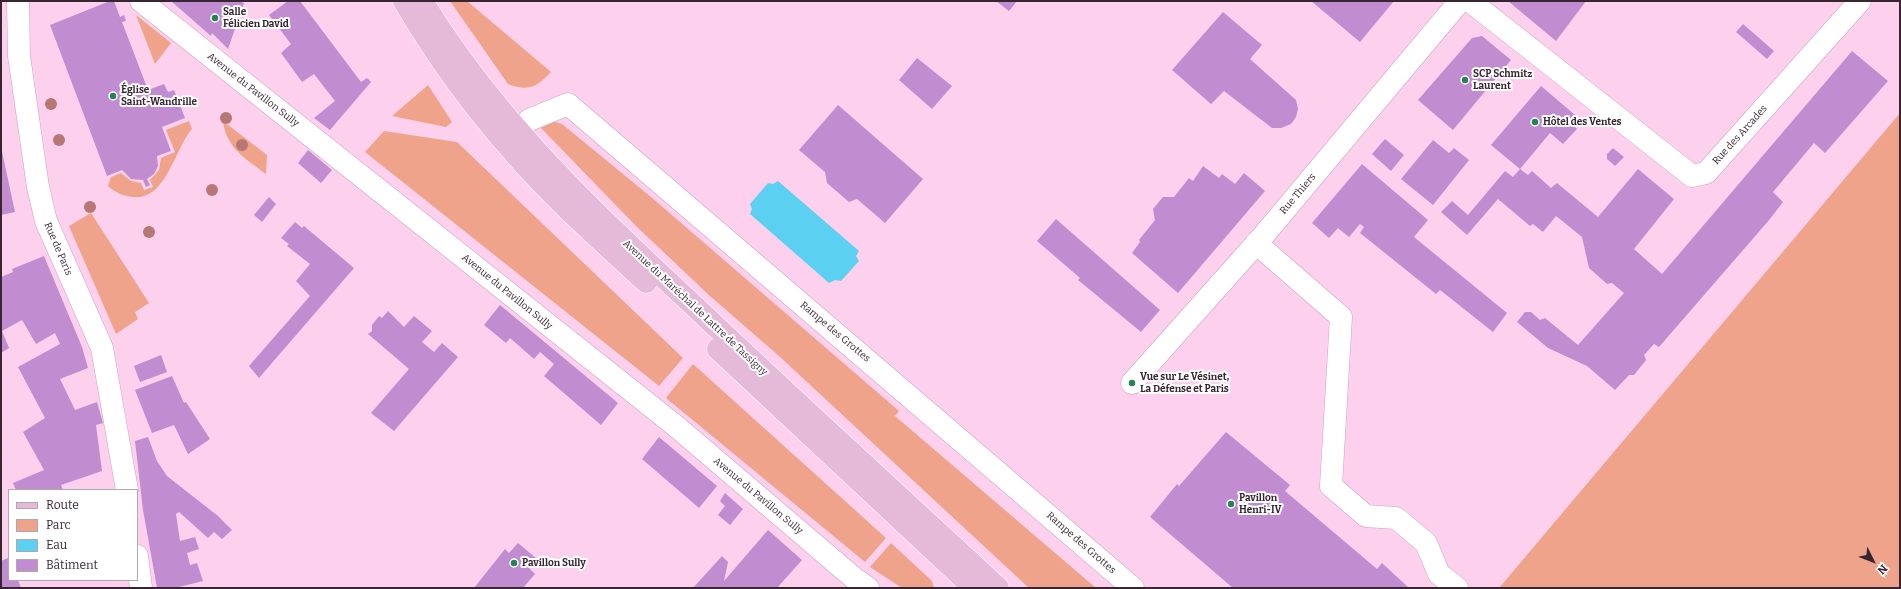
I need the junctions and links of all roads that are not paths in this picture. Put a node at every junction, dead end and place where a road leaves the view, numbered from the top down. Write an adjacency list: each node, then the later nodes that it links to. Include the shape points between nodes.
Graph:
1 (18, 1): 11 (street, Rue de Paris, via 19,56 38,187 46,221 102,348)
2 (141, 1): 15 (street, Avenue du Pavillon Sully, via 677,427)
3 (404, 1): 13 (main road, Avenue du Maréchal de Lattre de Tassigny, via 477,109 543,184)
4 (422, 1): 13 (main road, Avenue du Maréchal de Lattre de Tassigny, via 490,98 537,154 723,334)
5 (1460, 1): 9 (street, Rue Thiers)
6 (1470, 1): 7 (street, Rue des Arcades, via 1692,176 1706,173)
7 (1860, 1)
8 (529, 120): 17 (street, Rampe des Grottes, via 568,104)
9 (1256, 243): 10 (street, Rue Thiers); 18 (street, via 1341,317 1331,486 1366,516 1396,518 1426,543 1439,574)
10 (1132, 383)
11 (126, 489)
12 (138, 564): 14 (street)
13 (974, 584): 16 (main road, Avenue du Maréchal de Lattre de Tassigny)
14 (141, 588)
15 (868, 588)
16 (998, 588)
17 (1133, 588)
18 (1456, 588)

